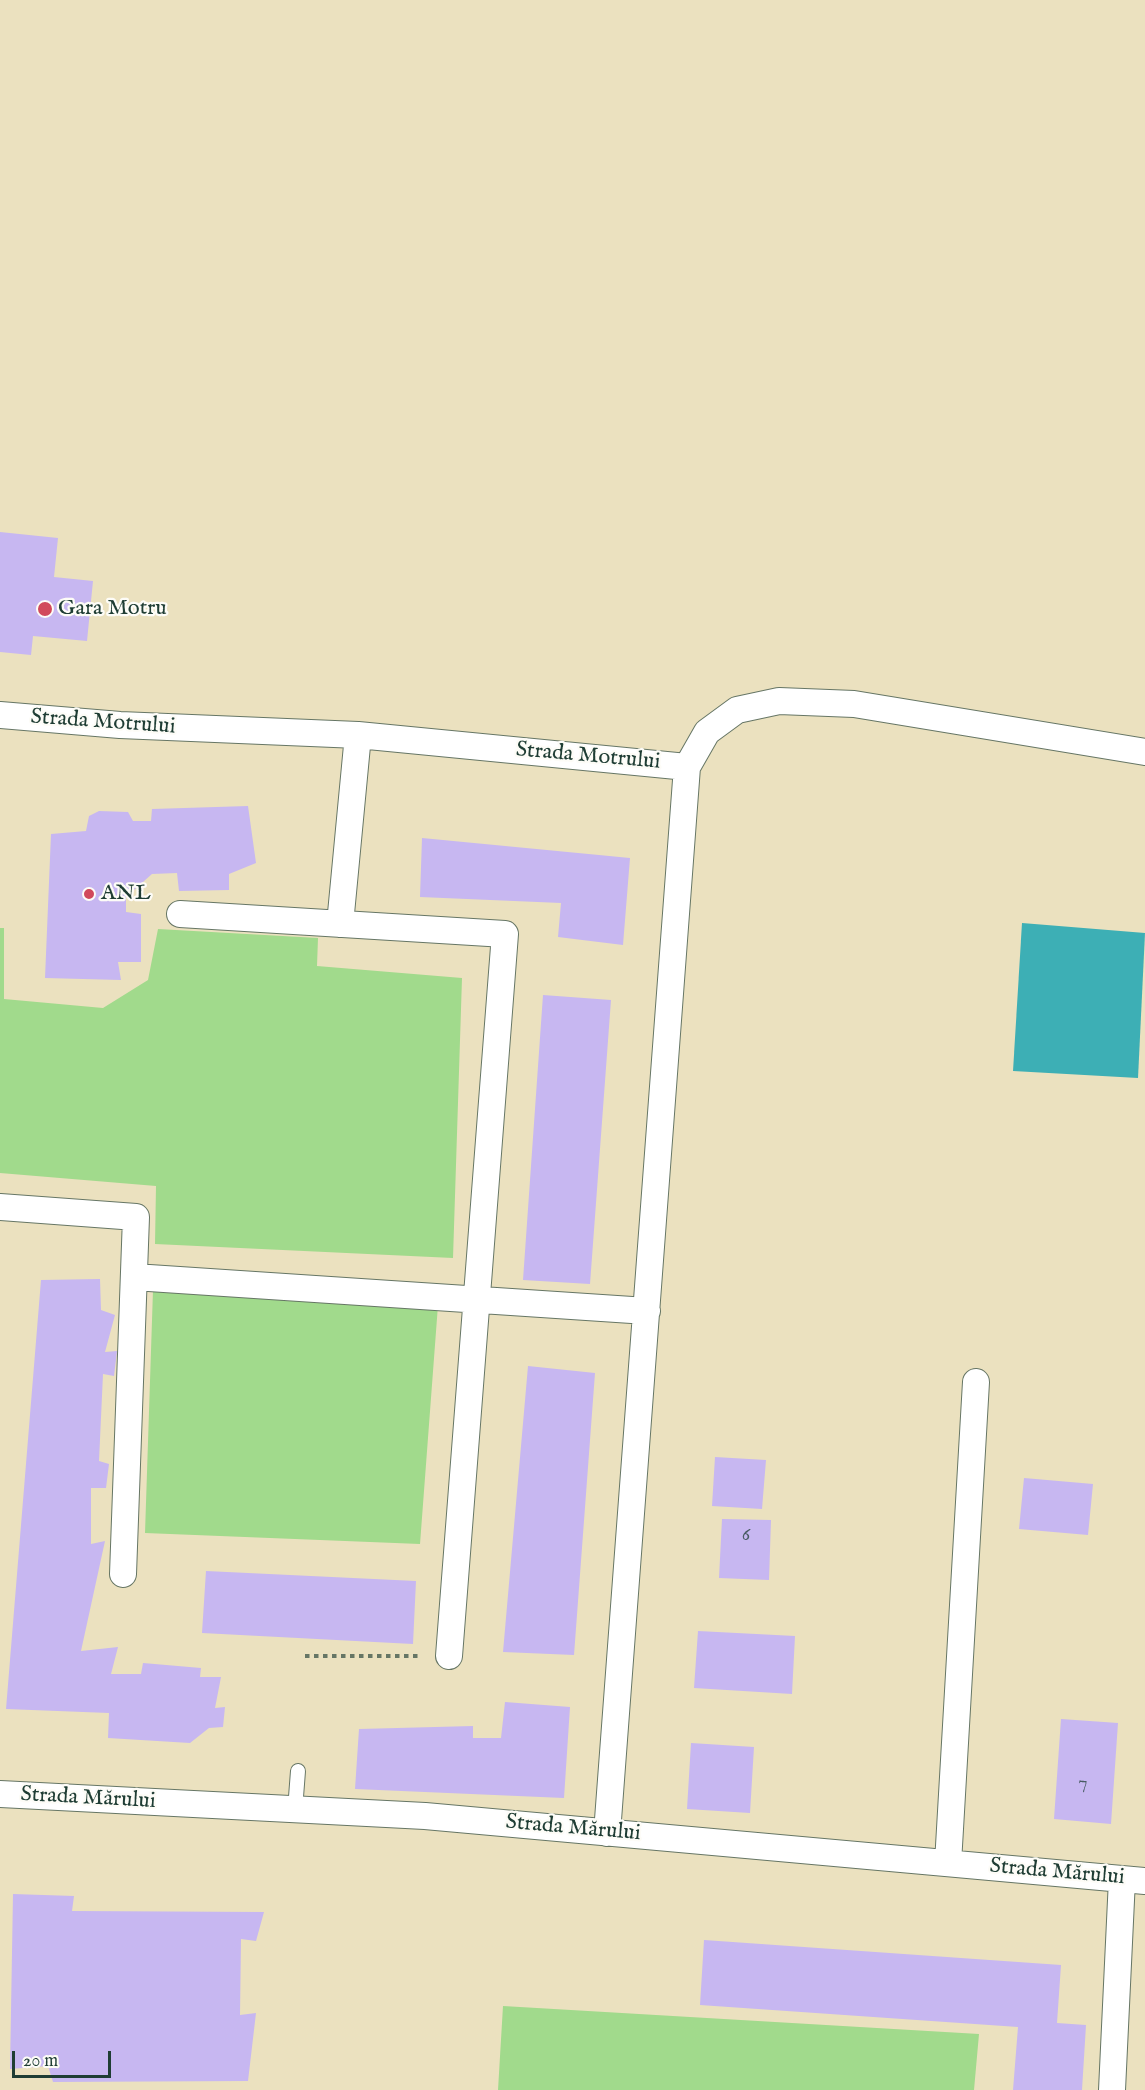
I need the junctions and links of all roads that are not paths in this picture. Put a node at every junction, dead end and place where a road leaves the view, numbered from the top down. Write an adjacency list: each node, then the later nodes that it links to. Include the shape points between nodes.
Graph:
1 (0, 715): 2 (street, Strada Motrului, via 120,725)
2 (358, 735): 4 (street, Strada Motrului); 6 (street)
3 (1145, 752): 4 (street, Strada Motrului, via 854,704 779,701 737,710 706,732)
4 (687, 767): 10 (street)
5 (180, 914): 6 (street)
6 (340, 924): 9 (street, via 505,934)
7 (0, 1207): 8 (street, via 136,1217)
8 (134, 1277): 9 (street); 12 (street)
9 (477, 1300): 10 (street); 13 (street)
10 (646, 1311): 17 (street)
11 (976, 1382): 18 (street)
12 (123, 1574)
13 (449, 1656)
14 (298, 1771): 16 (lane)
15 (0, 1794): 16 (street, Strada Mărului)
16 (295, 1810): 17 (street, Strada Mărului, via 425,1816)
17 (607, 1833): 18 (street, Strada Mărului)
18 (948, 1863): 19 (street, Strada Mărului)
19 (1133, 1880): 20 (street)
20 (1112, 2090)

